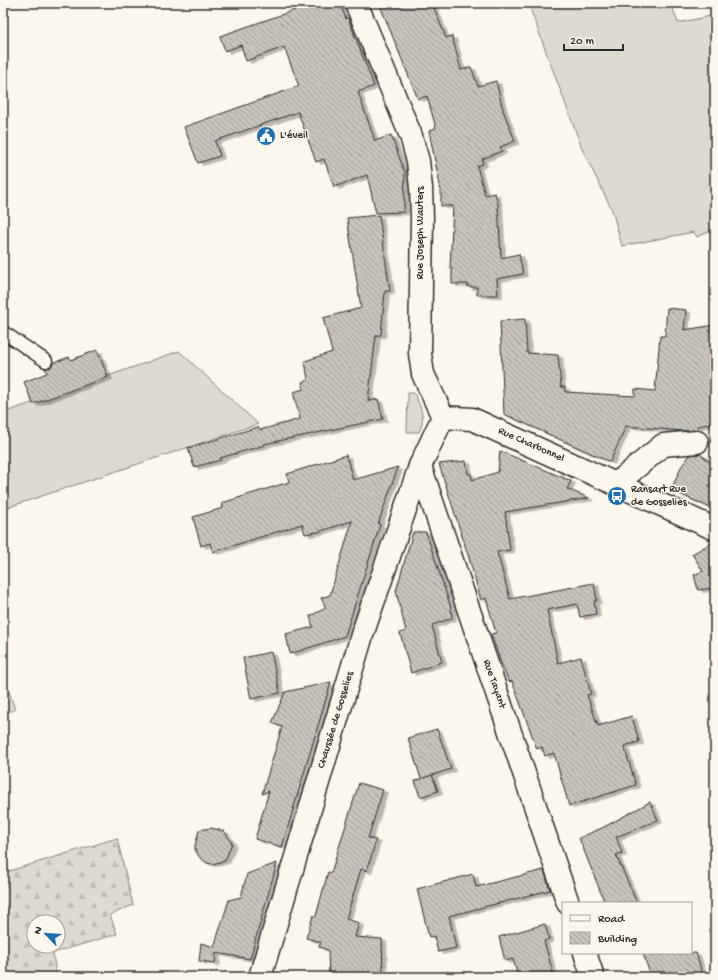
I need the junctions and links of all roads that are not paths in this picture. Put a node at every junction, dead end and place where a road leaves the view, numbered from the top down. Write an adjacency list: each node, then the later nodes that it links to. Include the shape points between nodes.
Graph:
1 (356, 3): 4 (street, Rue Joseph Wauters, via 411,136 418,161 422,217 420,354 423,374)
2 (3, 332): 3 (lane)
3 (46, 361)
4 (443, 417): 6 (street); 7 (street, Rue Charbonnel, via 472,419)
5 (697, 442): 7 (street, via 663,445)
6 (420, 466): 9 (street, Rue Tayant); 11 (street, Chaussée de Gosselies, via 362,635)
7 (616, 484): 8 (street, Rue Charbonnel)
8 (715, 529)
9 (568, 902)
10 (585, 954): 12 (street)
11 (260, 977)
12 (593, 977)

